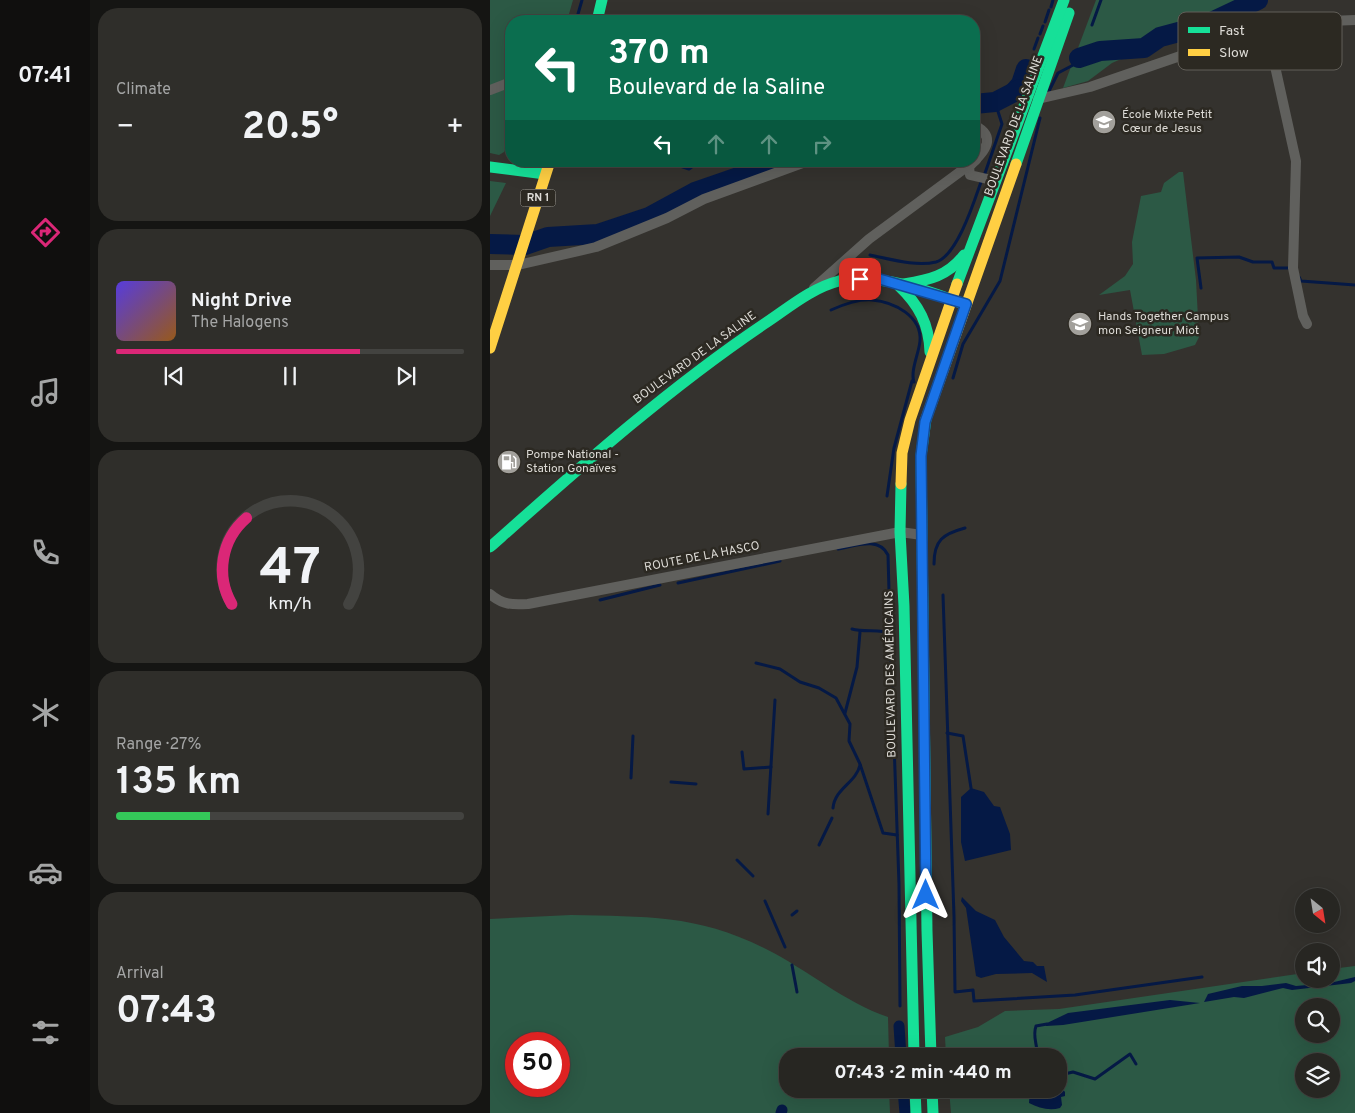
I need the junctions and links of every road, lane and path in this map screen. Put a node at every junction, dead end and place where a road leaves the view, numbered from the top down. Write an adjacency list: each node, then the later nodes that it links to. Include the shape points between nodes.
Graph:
1 (602, 0): 4 (main road)
2 (1064, 0): 7 (main road, BOULEVARD DE LA SALINE)
3 (1074, 0): 7 (main road, BOULEVARD DE LA SALINE)
4 (598, 15)
5 (1342, 20): 6 (street)
6 (1355, 20)
7 (1051, 47): 12 (main road, BOULEVARD DE LA SALINE)
8 (1178, 57): 12 (street, via 1090,87)
9 (1276, 70): 31 (street, via 1296,161 1293,268)
10 (505, 84): 11 (street)
11 (490, 90)
12 (1036, 96): 23 (main road, BOULEVARD DE LA SALINE); 30 (main road, BOULEVARD DE LA SALINE)
13 (980, 128): 14 (street, via 988,139)
14 (980, 154)
15 (505, 164): 16 (main road)
16 (490, 166)
17 (523, 167): 22 (main road)
18 (548, 167): 22 (main road, RN 1)
19 (792, 167): 26 (street, via 704,199 596,247)
20 (967, 167): 28 (street, via 869,239)
21 (969, 167): 23 (street, via 970,175)
22 (546, 174): 26 (main road, RN 1)
23 (996, 181): 24 (main road, BOULEVARD DE LA SALINE)
24 (974, 236): 27 (main road, via 955,267 944,275); 29 (main road, BOULEVARD DE LA SALINE)
25 (490, 264): 26 (street)
26 (518, 266): 32 (main road, RN 1)
27 (898, 284): 28 (main road, BOULEVARD DE LA SALINE, via 876,278 845,280 825,286); 29 (main road, BOULEVARD DE LA SALINE); 33 (main road, via 927,323 930,332)
28 (802, 299): 36 (main road, BOULEVARD DE LA SALINE, via 750,332 651,406)
29 (952, 299): 30 (main road, BOULEVARD DE LA SALINE); 33 (main road, BOULEVARD DES AMÉRICAINS)
30 (966, 304): 35 (main road, via 925,422 921,456)
31 (1307, 324)
32 (490, 348)
33 (929, 364): 34 (main road, BOULEVARD DES AMÉRICAINS, via 902,452)
34 (900, 532): 35 (street, ROUTE DE LA HASCO); 37 (street, ROUTE DE LA HASCO, via 528,604 508,605); 38 (main road, BOULEVARD DES AMÉRICAINS)
35 (922, 535): 39 (main road)
36 (490, 547)
37 (490, 594)
38 (914, 1048)
39 (931, 1048)
40 (915, 1098): 42 (main road)
41 (932, 1098): 43 (main road)
42 (916, 1113)
43 (933, 1113)

